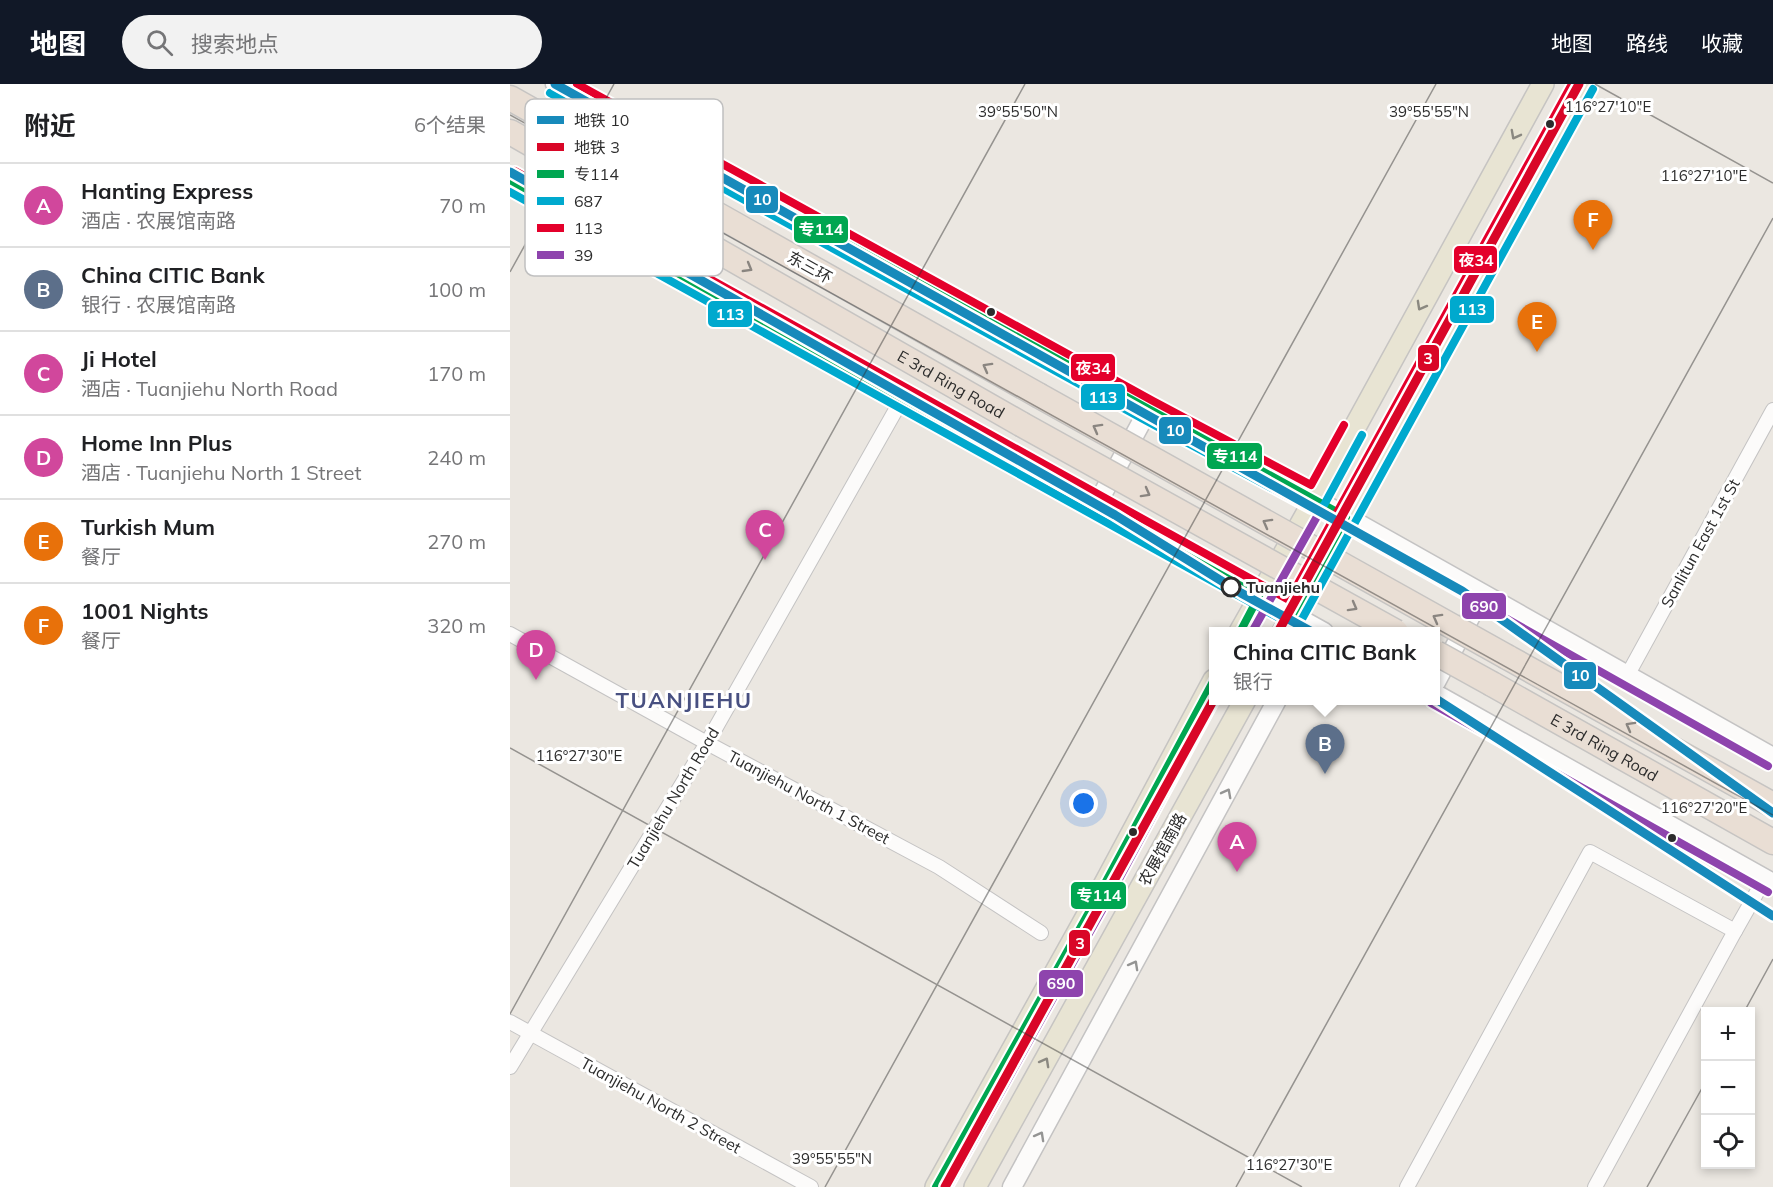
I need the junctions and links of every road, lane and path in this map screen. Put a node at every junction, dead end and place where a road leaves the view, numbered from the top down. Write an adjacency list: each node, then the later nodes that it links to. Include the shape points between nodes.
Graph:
1 (516, 84): 6 (highway)
2 (555, 84): 7 (street)
3 (1543, 84): 19 (main road, one-way to 19)
4 (1584, 84): 21 (main road)
5 (510, 98): 8 (highway)
6 (534, 99)
7 (582, 99)
8 (525, 106)
9 (723, 177): 18 (street)
10 (510, 180): 11 (street)
11 (525, 188)
12 (723, 217): 15 (highway, 东三环, one-way to 12)
13 (723, 254): 26 (highway, E 3rd Ring Road, one-way to 26, bridge)
14 (682, 276): 16 (street)
15 (1038, 395): 37 (highway, E 3rd Ring Road, one-way to 15, bridge)
16 (902, 399): 20 (street); 35 (street, Tuanjiehu North Road)
17 (1773, 410): 30 (street, Sanlitun East 1st St)
18 (1148, 411): 19 (street); 20 (street)
19 (1315, 500): 21 (street); 23 (main road)
20 (1096, 506): 23 (street)
21 (1346, 517): 22 (street); 24 (main road)
22 (1482, 595): 29 (street); 30 (street)
23 (1259, 596): 24 (street); 25 (main road)
24 (1303, 626)
25 (1243, 627)
26 (1387, 627)
27 (510, 634): 35 (street, Tuanjiehu North 1 Street)
28 (1440, 655): 38 (highway, E 3rd Ring Road, bridge)
29 (1440, 674)
30 (1627, 676): 36 (street)
31 (1209, 689): 47 (main road)
32 (1440, 696): 39 (street)
33 (1242, 705): 48 (main road, 农展馆南路, one-way to 33)
34 (1274, 705): 45 (street, 农展馆南路, one-way to 34)
35 (707, 743): 41 (street, Tuanjiehu North 1 Street, via 939,867); 43 (street, Tuanjiehu North Road)
36 (1773, 757)
37 (1773, 805)
38 (1773, 842)
39 (1769, 881): 40 (street)
40 (1735, 931): 49 (street, via 1590,852); 50 (street)
41 (1041, 933)
42 (510, 1022): 43 (street, Tuanjiehu North 2 Street)
43 (530, 1033): 44 (street, Tuanjiehu North Road); 46 (street, Tuanjiehu North 2 Street)
44 (510, 1067)
45 (1014, 1186)
46 (811, 1187)
47 (936, 1187)
48 (975, 1187)
49 (1407, 1187)
50 (1595, 1187)

